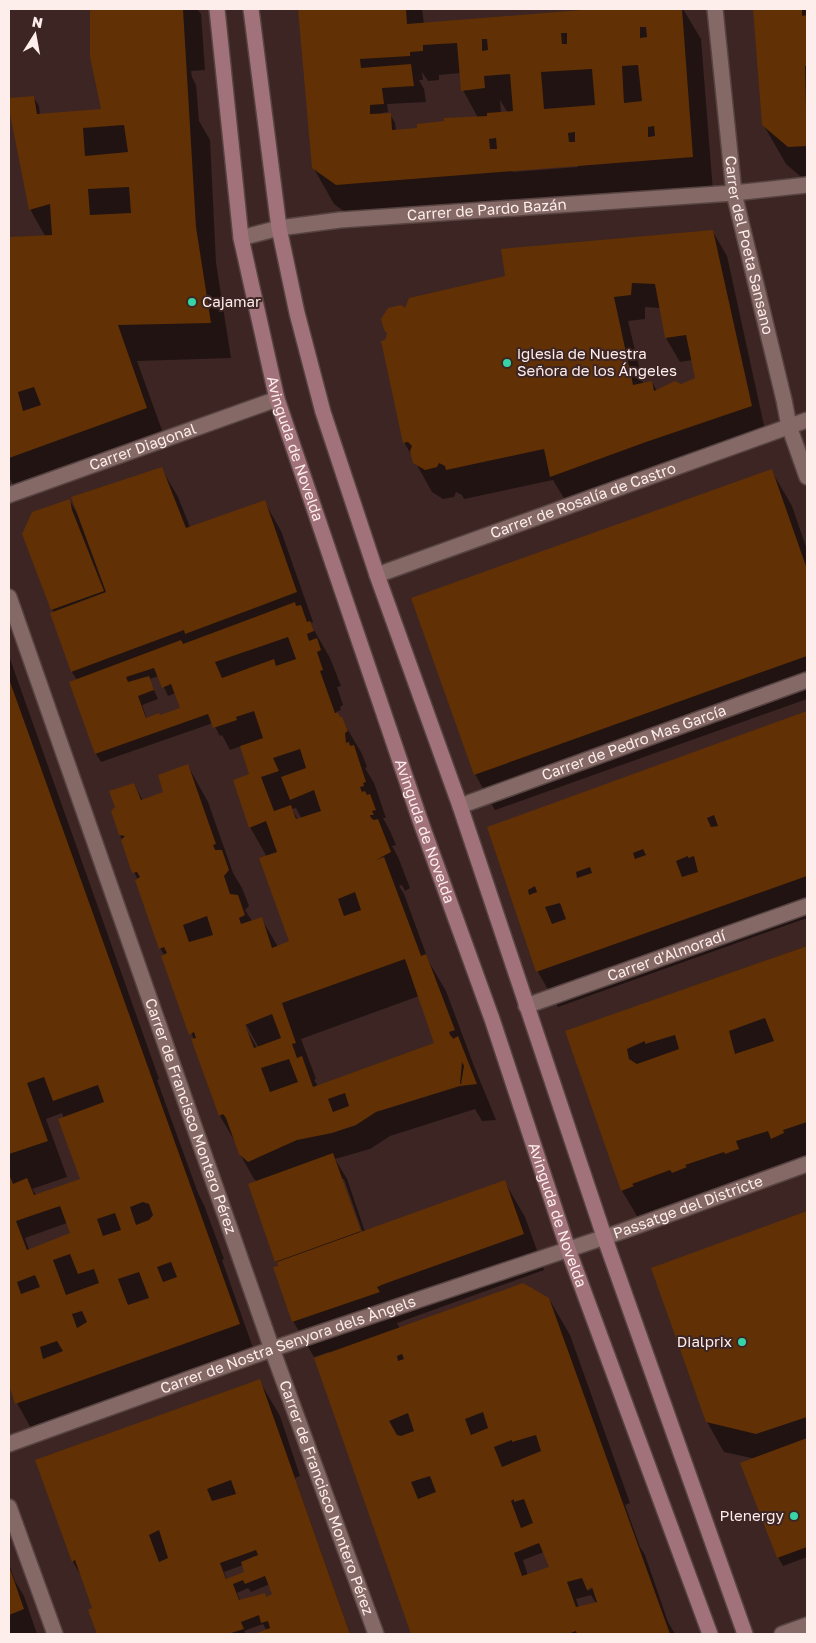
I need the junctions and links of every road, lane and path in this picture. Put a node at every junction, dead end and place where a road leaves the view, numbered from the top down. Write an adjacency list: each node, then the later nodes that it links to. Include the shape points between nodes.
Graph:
1 (217, 9): 7 (main road, Avinguda de Novelda)
2 (251, 9): 6 (main road)
3 (715, 9): 5 (street, Carrer del Poeta Sansano)
4 (807, 185): 5 (street, Carrer de Pardo Bazán)
5 (734, 193): 6 (street, Carrer de Pardo Bazán, via 340,220); 10 (street, Carrer del Poeta Sansano)
6 (279, 228): 7 (street, Carrer de Pardo Bazán); 13 (main road, via 323,412)
7 (241, 238): 8 (main road, Avinguda de Novelda)
8 (277, 399): 12 (street, Carrer Diagonal); 21 (main road, Avinguda de Novelda, via 420,820 492,1019)
9 (807, 420): 10 (street, Carrer de Rosalía de Castro)
10 (789, 426): 11 (street, Carrer del Poeta Sansano); 13 (street, Carrer de Rosalía de Castro)
11 (807, 477)
12 (9, 495)
13 (377, 575): 16 (main road)
14 (9, 596): 22 (street, Carrer de Francisco Montero Pérez)
15 (807, 680): 16 (street, Carrer de Pedro Mas García)
16 (460, 806): 18 (main road)
17 (807, 906): 18 (street, Carrer d'Almoradí)
18 (526, 1006): 20 (main road)
19 (807, 1164): 20 (street, Passatge del Districte)
20 (604, 1236): 21 (street, Passatge del Districte); 29 (main road)
21 (568, 1249): 22 (street, Carrer de Nostra Senyora dels Àngels); 28 (main road, Avinguda de Novelda)
22 (272, 1350): 23 (street, Carrer de Nostra Senyora dels Àngels); 27 (street, Carrer de Francisco Montero Pérez)
23 (9, 1444)
24 (9, 1507): 26 (street)
25 (807, 1626): 30 (street)
26 (55, 1634)
27 (376, 1634)
28 (710, 1634)
29 (745, 1634)
30 (782, 1634)

